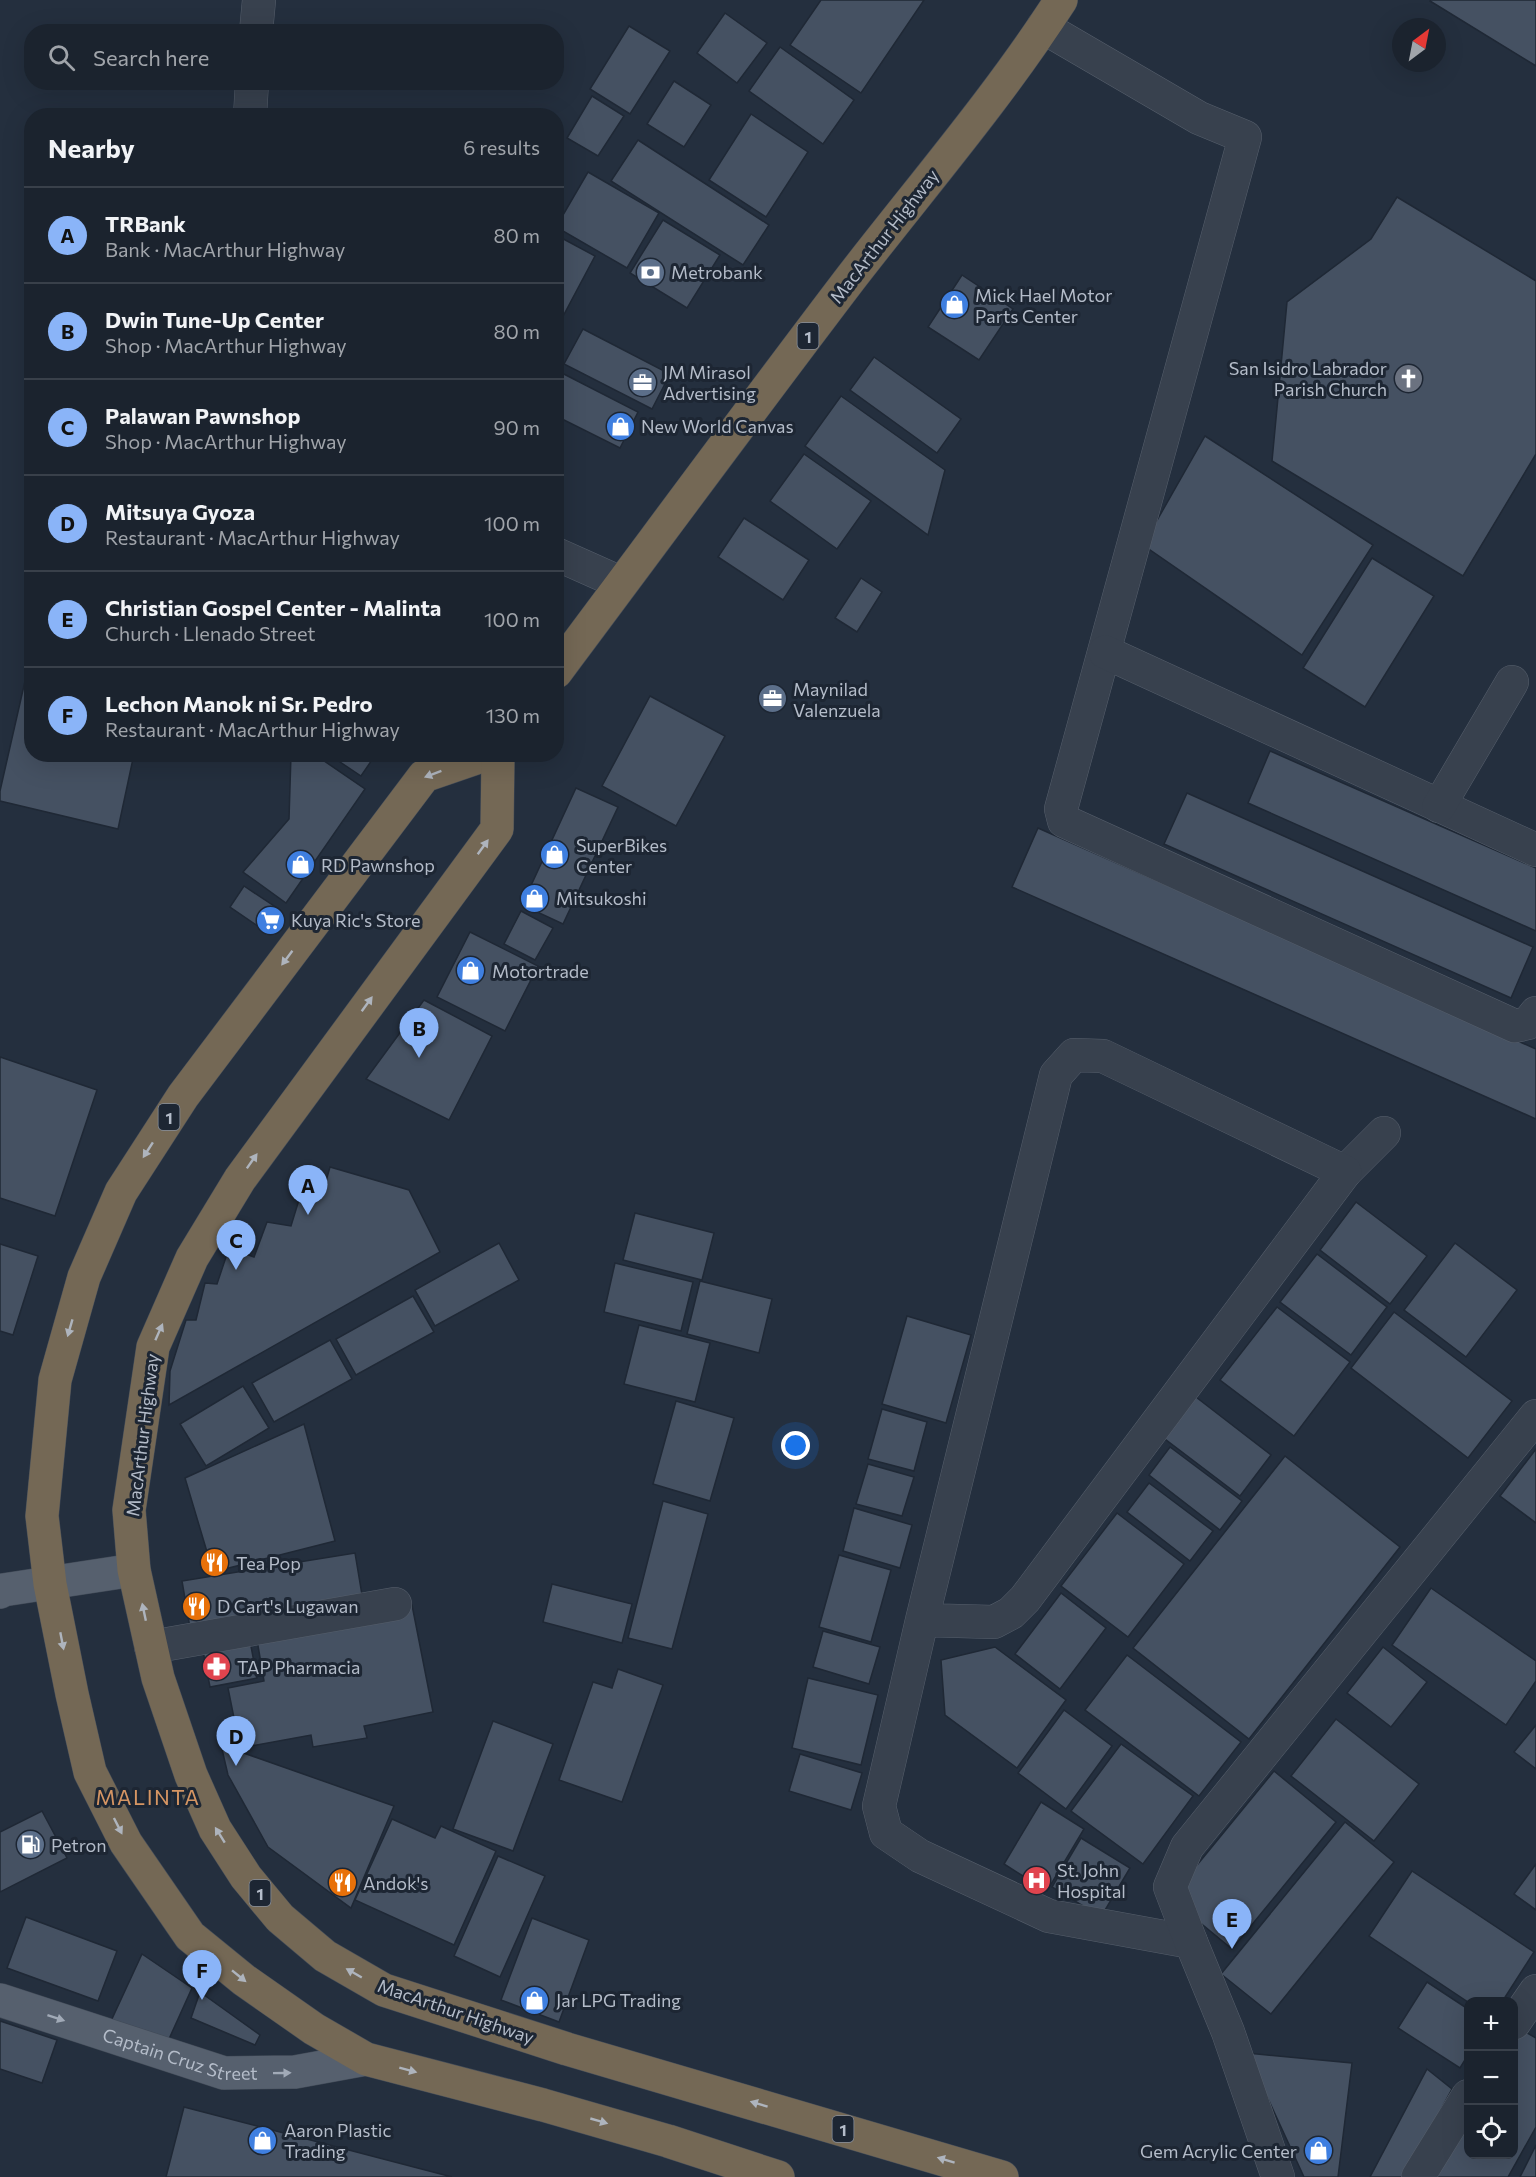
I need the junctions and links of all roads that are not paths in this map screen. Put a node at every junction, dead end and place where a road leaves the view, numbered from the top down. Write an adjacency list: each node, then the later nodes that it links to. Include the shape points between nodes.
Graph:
1 (259, 0): 3 (street)
2 (1052, 13): 7 (highway, MacArthur Highway / 1); 8 (street, via 1085,50 1199,118 1245,137)
3 (257, 24)
4 (252, 90): 5 (street)
5 (250, 108)
6 (564, 558): 7 (street)
7 (621, 583): 9 (highway, MacArthur Highway / 1)
8 (1105, 652): 13 (street); 15 (street, via 1061,808 1064,821 1515,1026 1528,1023)
9 (564, 661)
10 (1512, 682): 13 (street)
11 (465, 762): 20 (highway, 1, one-way to 20, via 424,776 183,1096 121,1192 84,1277 55,1380 42,1516)
12 (498, 762): 19 (highway, MacArthur Highway / 1, one-way to 12, via 129,1510 153,1347 188,1268 264,1144 497,829)
13 (1439, 806): 14 (street)
14 (1536, 850)
15 (1536, 1013)
16 (1384, 1133): 17 (street)
17 (1345, 1172): 23 (street, via 1025,1599 994,1622); 23 (street, via 1103,1056 1074,1055 1056,1076)
18 (1536, 1416): 25 (street, via 1187,1847 1170,1887)
19 (135, 1570): 20 (main road); 24 (highway, MacArthur Highway / 1, one-way to 19)
20 (50, 1584): 21 (main road); 29 (highway, 1, one-way to 29, via 90,1772 126,1844 190,1936 314,2030)
21 (0, 1592)
22 (395, 1604): 24 (street)
23 (922, 1620): 25 (street, via 879,1806 886,1833 920,1856 1049,1916)
24 (151, 1647): 32 (highway, MacArthur Highway / 1, one-way to 24, via 567,2049 384,1990 325,1956 280,1918 246,1877 215,1829 191,1775)
25 (1191, 1942): 33 (street, via 1228,2032)
26 (1536, 1991): 28 (street)
27 (0, 2000): 29 (main road, Captain Cruz Street, one-way to 29, via 224,2073 295,2072)
28 (1518, 2017)
29 (366, 2060): 31 (highway, 1, one-way to 31, via 543,2105)
30 (1464, 2102): 34 (street)
31 (778, 2177)
32 (1002, 2177)
33 (1278, 2177)
34 (1418, 2177)

